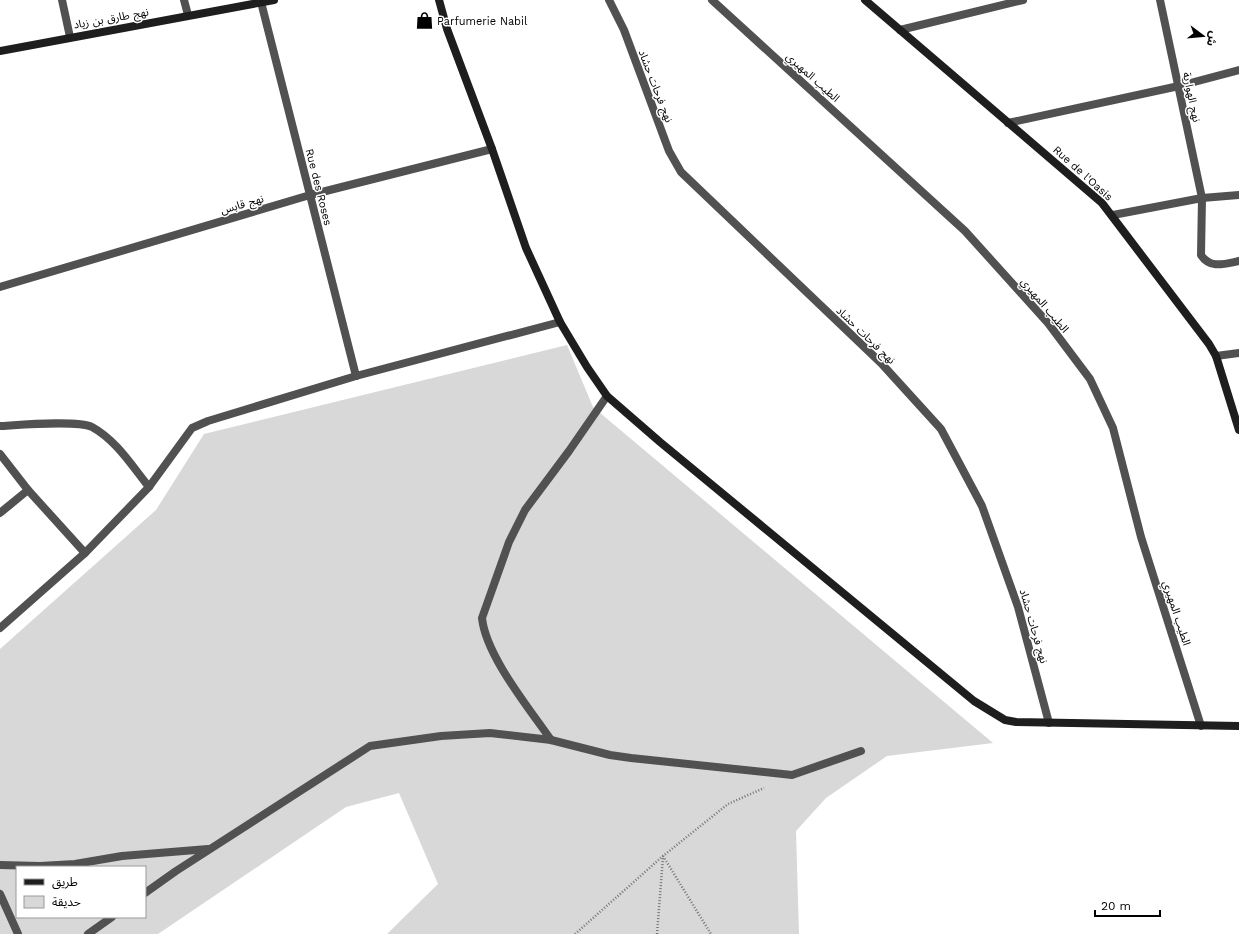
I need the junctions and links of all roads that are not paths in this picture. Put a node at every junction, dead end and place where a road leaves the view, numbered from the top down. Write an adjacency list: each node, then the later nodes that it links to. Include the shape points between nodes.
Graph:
1 (62, 0): 13 (street)
2 (184, 0): 11 (street)
3 (274, 0): 10 (street, نهج طارق بن زياد)
4 (439, 0): 18 (street, via 447,29)
5 (609, 0): 38 (street, نهج فرحات حشاد, via 624,30 669,151 681,172 881,363 941,429 982,506 1018,607)
6 (712, 0): 39 (street, الطيب المهيري, via 965,231 1048,323 1090,379 1113,428 1141,537)
7 (865, 0): 12 (street, Rue de l'Oasis)
8 (1024, 0): 12 (street)
9 (1160, 0): 16 (street, نهج الهوارية)
10 (261, 2): 11 (street, نهج طارق بن زياد); 19 (street, Rue des Roses)
11 (188, 15): 13 (street, نهج طارق بن زياد)
12 (900, 30): 17 (street, Rue de l'Oasis)
13 (70, 37): 14 (street, نهج طارق بن زياد)
14 (0, 51)
15 (1239, 70): 16 (street)
16 (1179, 86): 17 (street); 21 (street, نهج الهوارية)
17 (1008, 123): 22 (street, Rue de l'Oasis, via 1102,203)
18 (492, 150): 19 (street, نهج قابس); 25 (street, via 526,248)
19 (310, 195): 24 (street, نهج قابس); 28 (street, Rue des Roses)
20 (1239, 195): 21 (street)
21 (1202, 198): 22 (street); 23 (street, نهج الهوارية, via 1201,255 1205,261 1212,264)
22 (1113, 216): 27 (street, Rue de l'Oasis)
23 (1239, 261)
24 (0, 286)
25 (560, 322): 28 (street); 29 (street)
26 (1239, 353): 27 (street)
27 (1216, 356): 31 (street, Rue de l'Oasis)
28 (356, 376): 33 (street, via 192,428)
29 (607, 396): 38 (street, via 974,701 1005,720); 41 (street, via 525,510 510,542 482,618 483,629 498,661)
30 (0, 426): 33 (street, via 58,423 90,426 110,440)
31 (1239, 430)
32 (0, 454): 34 (street)
33 (149, 487): 36 (street)
34 (28, 490): 35 (street); 36 (street)
35 (0, 513)
36 (85, 553): 37 (street)
37 (0, 628)
38 (1049, 723): 39 (street)
39 (1201, 726): 40 (street)
40 (1239, 726)
41 (551, 740): 42 (street, via 610,755 792,776); 43 (street, via 490,733 441,736 370,746)
42 (861, 751)
43 (210, 849): 44 (street, via 122,856 75,864); 45 (street)
44 (0, 865)
45 (146, 892)
46 (0, 894): 48 (street)
47 (111, 918): 49 (street)
48 (18, 934)
49 (88, 934)

